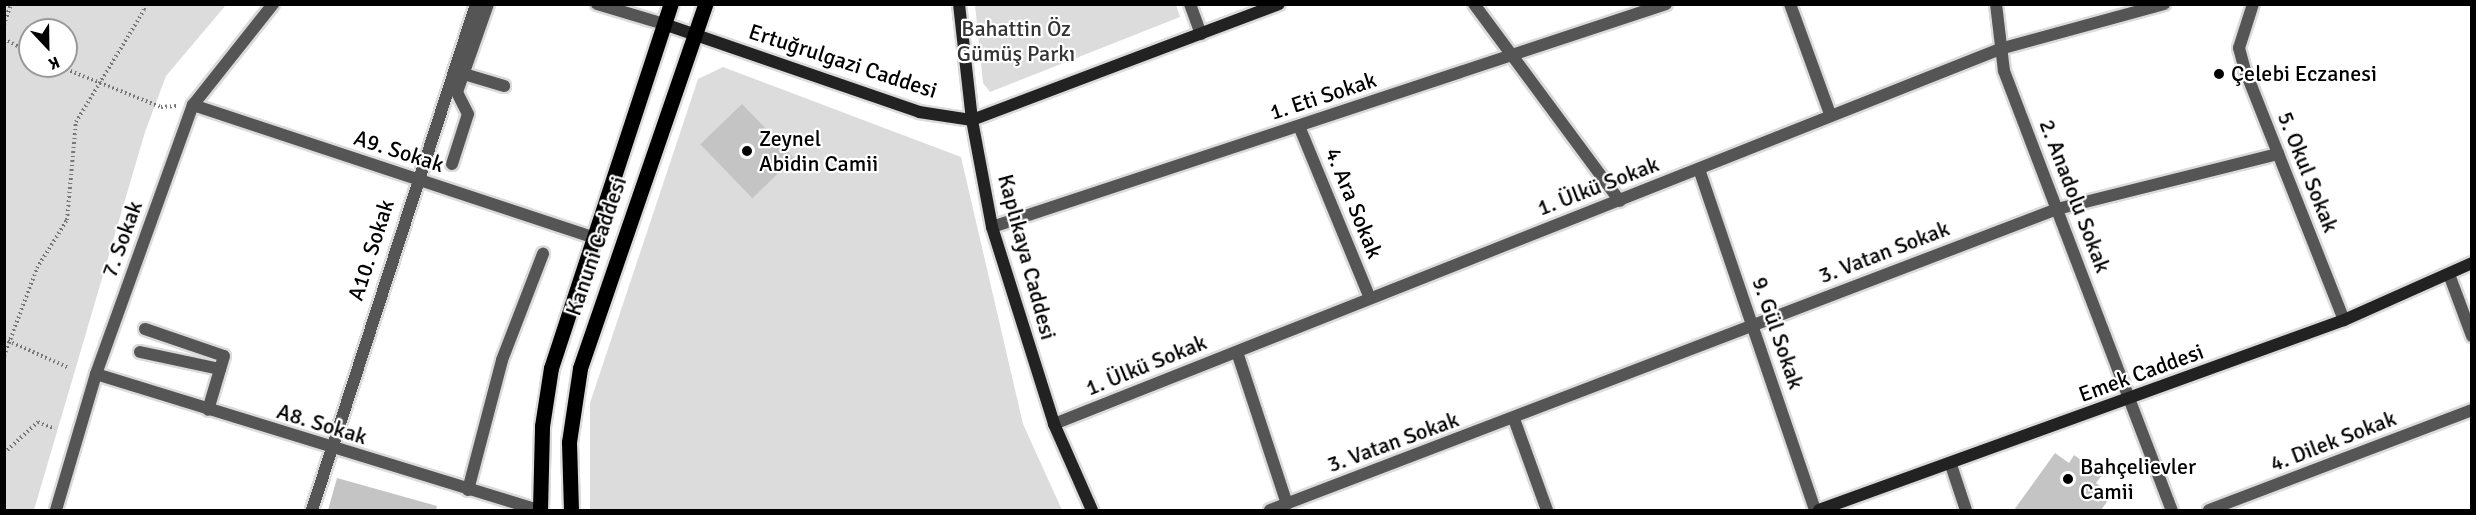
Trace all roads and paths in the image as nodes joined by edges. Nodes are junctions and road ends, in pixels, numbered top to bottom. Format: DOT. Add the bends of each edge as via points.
graph roads {
  1 [pos="11,4"];
  2 [pos="143,4"];
  3 [pos="273,4"];
  4 [pos="476,4"];
  5 [pos="488,4"];
  6 [pos="597,4"];
  7 [pos="670,4"];
  8 [pos="705,4"];
  9 [pos="958,4"];
  10 [pos="1190,4"];
  11 [pos="1280,4"];
  12 [pos="1474,4"];
  13 [pos="1666,4"];
  14 [pos="1790,4"];
  15 [pos="1996,4"];
  16 [pos="2164,4"];
  17 [pos="2253,4"];
  18 [pos="664,24"];
  19 [pos="4,25"];
  20 [pos="1201,34"];
  21 [pos="696,35"];
  22 [pos="4,39"];
  23 [pos="18,46"];
  24 [pos="2000,49"];
  25 [pos="1514,56"];
  26 [pos="464,74"];
  27 [pos="78,76"];
  28 [pos="96,85"];
  29 [pos="504,86"];
  30 [pos="193,105"];
  31 [pos="1830,114"];
  32 [pos="972,120"];
  33 [pos="1299,126"];
  34 [pos="2278,154"];
  35 [pos="452,164"];
  36 [pos="1698,169"];
  37 [pos="415,179"];
  38 [pos="1620,201"];
  39 [pos="2057,209"];
  40 [pos="992,227"];
  41 [pos="592,237"];
  42 [pos="543,254"];
  43 [pos="2472,263"];
  44 [pos="2450,276"];
  45 [pos="1369,296"];
  46 [pos="2344,320"];
  47 [pos="1753,323"];
  48 [pos="145,329"];
  49 [pos="2472,336"];
  50 [pos="4,339"];
  51 [pos="9,342"];
  52 [pos="140,352"];
  53 [pos="1237,352"];
  54 [pos="4,356"];
  55 [pos="67,367"];
  56 [pos="220,369"];
  57 [pos="96,374"];
  58 [pos="2131,399"];
  59 [pos="208,410"];
  60 [pos="2472,410"];
  61 [pos="1514,419"];
  62 [pos="1054,424"];
  63 [pos="55,429"];
  64 [pos="330,448"];
  65 [pos="4,453"];
  66 [pos="1951,465"];
  67 [pos="468,490"];
  68 [pos="1287,504"];
  69 [pos="56,510"];
  70 [pos="312,510"];
  71 [pos="539,510"];
  72 [pos="571,510"];
  73 [pos="1092,510"];
  74 [pos="1270,510"];
  75 [pos="1547,510"];
  76 [pos="1815,510"];
  77 [pos="1820,510"];
  78 [pos="1966,510"];
  79 [pos="2172,510"];
  80 [pos="2209,510"];
  1 -- 19 [label="path"];
  2 -- 28 [label="path"];
  3 -- 30 [label="street, 7. Sokak"];
  4 -- 37 [label="street, A10. Sokak"];
  5 -- 26 [label="street"];
  6 -- 18 [label="street"];
  7 -- 18 [label="main road, Kanuni Caddesi"];
  8 -- 21 [label="main road, Kanuni Caddesi"];
  9 -- 32 [label="main road, Kaplıkaya Caddesi"];
  10 -- 20 [label="street"];
  11 -- 20 [label="main road, Ertuğrulgazi Caddesi"];
  12 -- 25 [label="street"];
  13 -- 25 [label="street, 1. Eti Sokak"];
  14 -- 31 [label="street"];
  15 -- 24 [label="street, 2. Anadolu Sokak"];
  16 -- 24 [label="street, 1. Ülkü Sokak"];
  17 -- 34 [label="street, 5. Okul Sokak" via="2239,48"];
  18 -- 21 [label="main road, Ertuğrulgazi Caddesi"];
  18 -- 41 [label="main road, Kanuni Caddesi"];
  20 -- 32 [label="main road, Ertuğrulgazi Caddesi"];
  21 -- 32 [label="main road, Ertuğrulgazi Caddesi" via="919,112"];
  21 -- 72 [label="main road, Kanuni Caddesi" via="580,369 569,442"];
  22 -- 23 [label="path"];
  24 -- 31 [label="street, 1. Ülkü Sokak"];
  24 -- 39 [label="street, 2. Anadolu Sokak"];
  25 -- 33 [label="street, 1. Eti Sokak"];
  25 -- 38 [label="street"];
  26 -- 29 [label="street"];
  26 -- 35 [label="street" via="457,92 468,114"];
  27 -- 28 [label="path"];
  28 -- 30 [label="path" via="161,107"];
  28 -- 51 [label="path" via="76,122 67,220 37,268"];
  30 -- 37 [label="street, A9. Sokak"];
  30 -- 57 [label="street, 7. Sokak"];
  31 -- 36 [label="street, 1. Ülkü Sokak"];
  32 -- 40 [label="main road, Kaplıkaya Caddesi"];
  33 -- 40 [label="street, 1. Eti Sokak"];
  33 -- 45 [label="street, 4. Ara Sokak"];
  34 -- 39 [label="street, 3. Vatan Sokak"];
  34 -- 46 [label="street, 5. Okul Sokak"];
  36 -- 38 [label="street, 1. Ülkü Sokak"];
  36 -- 47 [label="street, 9. Gül Sokak"];
  37 -- 41 [label="street, A9. Sokak"];
  37 -- 64 [label="street, A10. Sokak"];
  38 -- 45 [label="street, 1. Ülkü Sokak"];
  39 -- 47 [label="street, 3. Vatan Sokak"];
  39 -- 58 [label="street, 2. Anadolu Sokak"];
  40 -- 62 [label="main road, Kaplıkaya Caddesi"];
  41 -- 71 [label="main road, Kanuni Caddesi" via="551,368 542,426"];
  42 -- 67 [label="street" via="502,360"];
  43 -- 44 [label="main road, Emek Caddesi"];
  44 -- 46 [label="main road, Emek Caddesi"];
  44 -- 49 [label="street"];
  45 -- 53 [label="street, 1. Ülkü Sokak"];
  46 -- 58 [label="main road, Emek Caddesi"];
  47 -- 61 [label="street, 3. Vatan Sokak"];
  47 -- 76 [label="street, 9. Gül Sokak"];
  48 -- 56 [label="street" via="224,356"];
  50 -- 51 [label="path"];
  51 -- 54 [label="path"];
  51 -- 55 [label="path"];
  52 -- 56 [label="street"];
  53 -- 62 [label="street, 1. Ülkü Sokak"];
  53 -- 68 [label="street"];
  56 -- 59 [label="street"];
  57 -- 59 [label="street, A8. Sokak"];
  57 -- 69 [label="street, 7. Sokak"];
  58 -- 66 [label="main road, Emek Caddesi"];
  58 -- 79 [label="street, 2. Anadolu Sokak"];
  59 -- 64 [label="street, A8. Sokak"];
  60 -- 80 [label="street, 4. Dilek Sokak"];
  61 -- 68 [label="street, 3. Vatan Sokak"];
  61 -- 75 [label="street"];
  62 -- 73 [label="main road, Kaplıkaya Caddesi"];
  63 -- 65 [label="path" via="38,422"];
  64 -- 67 [label="street, A8. Sokak"];
  64 -- 70 [label="street, A10. Sokak"];
  66 -- 77 [label="main road, Emek Caddesi"];
  66 -- 78 [label="street"];
  67 -- 71 [label="street, A8. Sokak"];
  68 -- 74 [label="street, 3. Vatan Sokak"];
}
